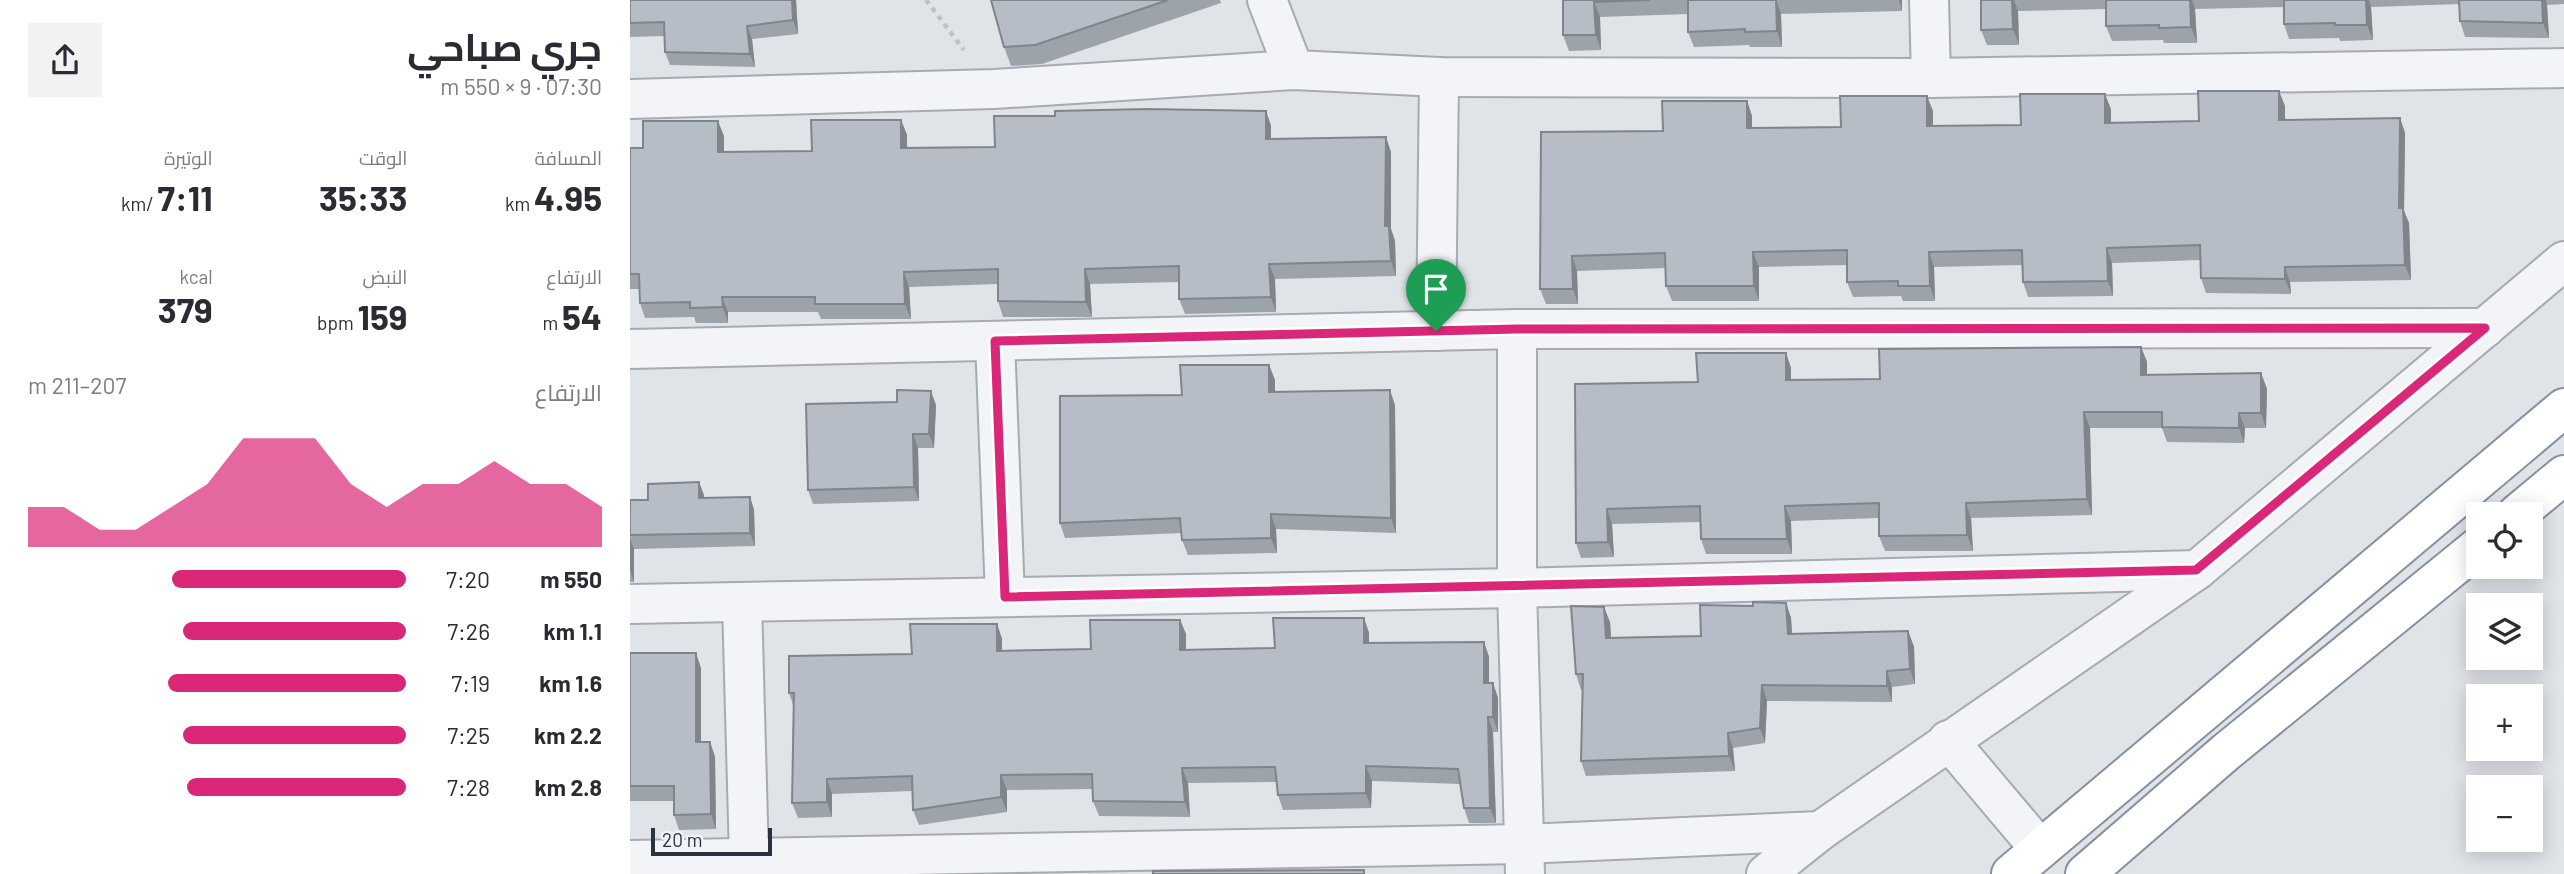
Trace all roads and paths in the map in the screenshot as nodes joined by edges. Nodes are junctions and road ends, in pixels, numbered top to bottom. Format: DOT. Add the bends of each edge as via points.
graph roads {
  1 [pos="926,0"];
  2 [pos="1267,0"];
  3 [pos="1929,0"];
  4 [pos="2564,68"];
  5 [pos="1294,70"];
  6 [pos="1439,77"];
  7 [pos="1931,78"];
  8 [pos="994,89"];
  9 [pos="630,99"];
  10 [pos="2564,261"];
  11 [pos="2485,328"];
  12 [pos="1517,329"];
  13 [pos="1436,331"];
  14 [pos="995,341"];
  15 [pos="630,349"];
  16 [pos="2564,408"];
  17 [pos="2564,475"];
  18 [pos="2531,502"];
  19 [pos="2466,557"];
  20 [pos="2196,570"];
  21 [pos="1517,588"];
  22 [pos="1005,597"];
  23 [pos="742,602"];
  24 [pos="630,604"];
  25 [pos="1948,740"];
  26 [pos="1820,831"];
  27 [pos="2040,849"];
  28 [pos="749,858"];
  29 [pos="1524,859"];
  30 [pos="630,860"];
  31 [pos="1766,874"];
  32 [pos="2011,874"];
  33 [pos="2085,874"];
  1 -- 8 [label="path"];
  2 -- 5 [label="street"];
  3 -- 7 [label="street"];
  4 -- 7 [label="street"];
  5 -- 6 [label="street"];
  5 -- 8 [label="street"];
  6 -- 7 [label="street"];
  6 -- 13 [label="street"];
  8 -- 9 [label="street"];
  10 -- 11 [label="street"];
  11 -- 12 [label="street"];
  11 -- 20 [label="street"];
  12 -- 13 [label="street"];
  12 -- 21 [label="street"];
  13 -- 14 [label="street"];
  14 -- 15 [label="street"];
  14 -- 22 [label="street"];
  16 -- 27 [label="highway"];
  17 -- 18 [label="highway"];
  19 -- 33 [label="highway" via="2225,752"];
  20 -- 21 [label="street"];
  20 -- 25 [label="street"];
  21 -- 22 [label="street"];
  21 -- 29 [label="street"];
  22 -- 23 [label="street"];
  23 -- 24 [label="street"];
  23 -- 28 [label="street"];
  25 -- 26 [label="street"];
  25 -- 27 [label="street"];
  26 -- 29 [label="street"];
  26 -- 31 [label="street"];
  27 -- 32 [label="highway"];
  28 -- 29 [label="street"];
  28 -- 30 [label="street"];
}
